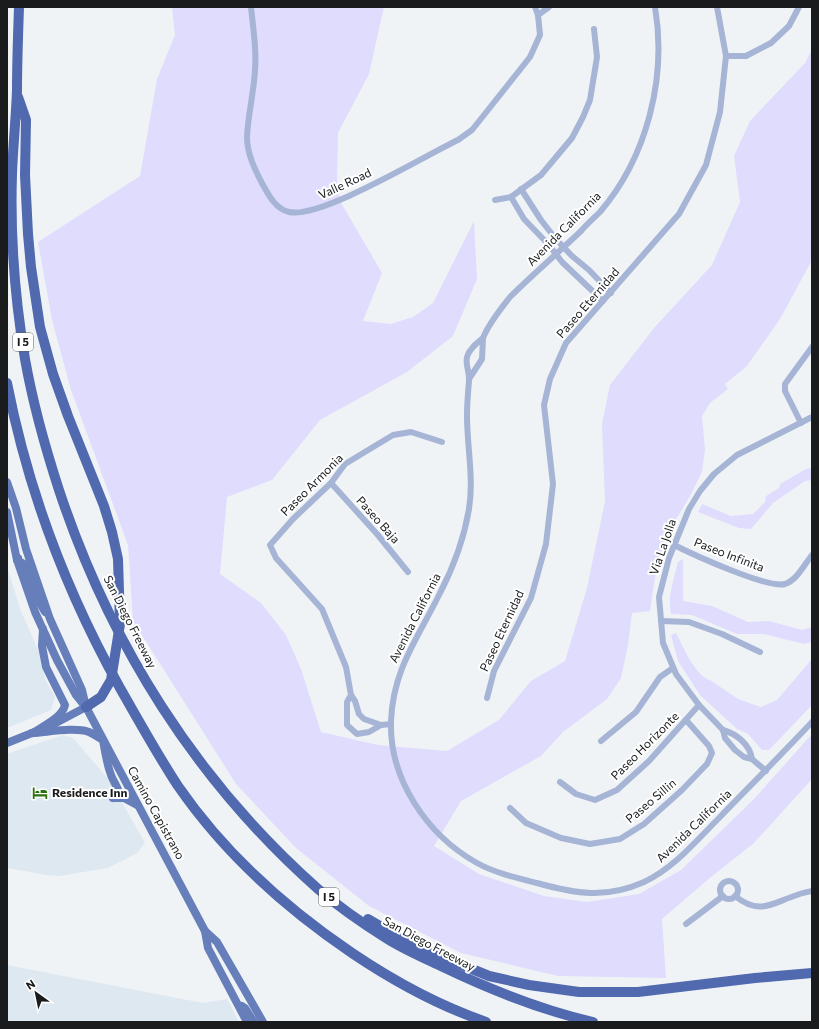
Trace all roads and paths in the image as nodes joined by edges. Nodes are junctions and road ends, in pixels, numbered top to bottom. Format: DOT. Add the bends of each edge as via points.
graph roads {
  1 [pos="19,7"];
  2 [pos="250,7"];
  3 [pos="535,7"];
  4 [pos="549,7"];
  5 [pos="655,7"];
  6 [pos="717,7"];
  7 [pos="799,7"];
  8 [pos="538,15"];
  9 [pos="594,28"];
  10 [pos="726,56"];
  11 [pos="17,92"];
  12 [pos="521,189"];
  13 [pos="511,197"];
  14 [pos="495,200"];
  15 [pos="536,211"];
  16 [pos="524,219"];
  17 [pos="564,247"];
  18 [pos="556,254"];
  19 [pos="595,277"];
  20 [pos="586,285"];
  21 [pos="611,293"];
  22 [pos="603,301"];
  23 [pos="483,338"];
  24 [pos="812,347"];
  25 [pos="470,379"];
  26 [pos="7,383"];
  27 [pos="812,417"];
  28 [pos="801,423"];
  29 [pos="442,442"];
  30 [pos="7,482"];
  31 [pos="331,483"];
  32 [pos="7,512"];
  33 [pos="674,545"];
  34 [pos="812,555"];
  35 [pos="17,560"];
  36 [pos="408,572"];
  37 [pos="50,619"];
  38 [pos="661,621"];
  39 [pos="43,628"];
  40 [pos="760,652"];
  41 [pos="673,668"];
  42 [pos="351,695"];
  43 [pos="487,698"];
  44 [pos="699,705"];
  45 [pos="86,707"];
  46 [pos="686,720"];
  47 [pos="812,722"];
  48 [pos="391,724"];
  49 [pos="381,725"];
  50 [pos="723,730"];
  51 [pos="32,733"];
  52 [pos="103,740"];
  53 [pos="601,741"];
  54 [pos="7,743"];
  55 [pos="752,759"];
  56 [pos="766,771"];
  57 [pos="560,782"];
  58 [pos="138,805"];
  59 [pos="510,808"];
  60 [pos="320,891"];
  61 [pos="812,891"];
  62 [pos="723,896"];
  63 [pos="735,896"];
  64 [pos="686,924"];
  65 [pos="205,931"];
  66 [pos="812,973"];
  67 [pos="238,1004"];
  68 [pos="471,1019"];
  69 [pos="247,1022"];
  70 [pos="254,1022"];
  71 [pos="263,1022"];
  72 [pos="486,1022"];
  73 [pos="593,1022"];
  1 -- 11 [label="highway, San Diego Freeway / I 5"];
  2 -- 8 [label="street, Valle Road" via="255,69 247,137 249,155 271,199 279,208 290,212 319,209 339,200 458,140 472,130 530,57 540,34"];
  3 -- 8 [label="street, Valle Road"];
  4 -- 8 [label="street"];
  5 -- 17 [label="street, Avenida California" via="658,38 656,86 643,138 630,168 614,194 600,212"];
  6 -- 10 [label="street, Paseo Eternidad"];
  7 -- 10 [label="street" via="789,26 771,43 746,56"];
  9 -- 12 [label="street" via="597,57 590,100 583,117 572,138 553,162 541,175"];
  10 -- 21 [label="street, Paseo Eternidad" via="720,112 706,165 679,214"];
  11 -- 45 [label="highway" via="26,120 25,175 29,240 40,327 53,374 104,506 118,559 120,624 111,680 101,697"];
  11 -- 60 [label="highway, San Diego Freeway / I 5" via="12,174 16,286 25,358 34,402 47,453 67,513 94,582 117,630 140,673 166,712 212,777 262,835"];
  12 -- 13 [label="street"];
  12 -- 15 [label="street"];
  13 -- 14 [label="street"];
  13 -- 16 [label="street"];
  15 -- 16 [label="street"];
  15 -- 17 [label="street"];
  16 -- 18 [label="street"];
  17 -- 18 [label="street, Avenida California"];
  17 -- 19 [label="street"];
  18 -- 20 [label="street"];
  18 -- 23 [label="street, Avenida California" via="510,297"];
  19 -- 20 [label="street"];
  19 -- 21 [label="street"];
  20 -- 22 [label="street"];
  21 -- 22 [label="street, Paseo Eternidad"];
  22 -- 43 [label="street, Paseo Eternidad" via="566,343 550,379 544,405 553,484 546,544 531,598 494,671"];
  23 -- 25 [label="street, Avenida California" via="482,359"];
  23 -- 25 [label="street, Avenida California" via="467,355"];
  24 -- 28 [label="street" via="785,384 785,391"];
  25 -- 48 [label="street, Avenida California" via="467,415 471,498 466,530 454,565 402,666 393,698"];
  26 -- 68 [label="highway" via="22,453 56,553 99,649 153,747 179,787 236,858 288,906 386,976"];
  27 -- 28 [label="street, Via La Jolla"];
  28 -- 33 [label="street, Via La Jolla" via="737,455 714,474 689,509"];
  29 -- 31 [label="street, Paseo Armonia" via="411,432 393,435 345,464"];
  30 -- 35 [label="main road" via="21,549"];
  30 -- 37 [label="main road, Camino Capistrano"];
  31 -- 36 [label="street, Paseo Baja" via="378,534"];
  31 -- 42 [label="street, Paseo Armonia" via="270,545 276,558 322,609 346,667"];
  32 -- 35 [label="main road, Camino Capistrano"];
  33 -- 34 [label="street, Paseo Infinita" via="736,572 777,584 794,579"];
  33 -- 38 [label="street, Via La Jolla" via="659,597"];
  35 -- 37 [label="main road" via="24,564 40,605"];
  35 -- 39 [label="main road, Camino Capistrano"];
  37 -- 45 [label="main road, Camino Capistrano" via="82,690"];
  38 -- 40 [label="street" via="689,622"];
  38 -- 41 [label="street, Via La Jolla" via="663,642"];
  39 -- 45 [label="main road, Camino Capistrano" via="76,695"];
  39 -- 51 [label="main road" via="42,646 46,667 65,705 59,716"];
  41 -- 44 [label="street, Via La Jolla"];
  41 -- 53 [label="street" via="660,677 636,712"];
  42 -- 49 [label="street" via="359,714 364,719"];
  42 -- 49 [label="street" via="347,702 347,725 357,734 369,732"];
  44 -- 46 [label="street, Paseo Horizonte"];
  44 -- 50 [label="street, Via La Jolla"];
  45 -- 51 [label="main road" via="60,722"];
  45 -- 52 [label="main road, Camino Capistrano"];
  46 -- 57 [label="street, Paseo Horizonte" via="649,761 617,790 595,800 576,794"];
  46 -- 59 [label="street, Paseo Sillin" via="709,746 712,753 707,764 644,824 620,839 590,844 561,838 526,823"];
  47 -- 56 [label="street, Avenida California"];
  48 -- 49 [label="street"];
  48 -- 56 [label="street, Avenida California" via="400,774 411,798 439,835 478,864 503,874 566,891 613,891 633,886 655,876 675,862"];
  50 -- 55 [label="street, Via La Jolla" via="725,738 735,750"];
  50 -- 55 [label="street, Via La Jolla" via="731,732 751,750"];
  51 -- 52 [label="main road" via="71,729 90,733"];
  51 -- 54 [label="main road"];
  52 -- 58 [label="main road, Camino Capistrano"];
  52 -- 58 [label="main road" via="105,756 119,793 114,798 124,798"];
  55 -- 56 [label="street, Via La Jolla"];
  58 -- 65 [label="main road, Camino Capistrano"];
  60 -- 66 [label="highway" via="411,944 490,976 530,985 579,992 638,992"];
  60 -- 73 [label="highway, San Diego Freeway / I 5" via="390,941 433,963 481,986"];
  61 -- 63 [label="street" via="765,907 751,906"];
  62 -- 63 [label="street" via="729,899"];
  62 -- 63 [label="street" via="721,886 728,881 738,886"];
  62 -- 64 [label="street"];
  65 -- 67 [label="main road, Camino Capistrano" via="208,948"];
  65 -- 71 [label="main road, Camino Capistrano" via="217,942"];
  67 -- 69 [label="main road, Camino Capistrano"];
  67 -- 70 [label="main road" via="245,1008"];
  68 -- 72 [label="highway"];
}
